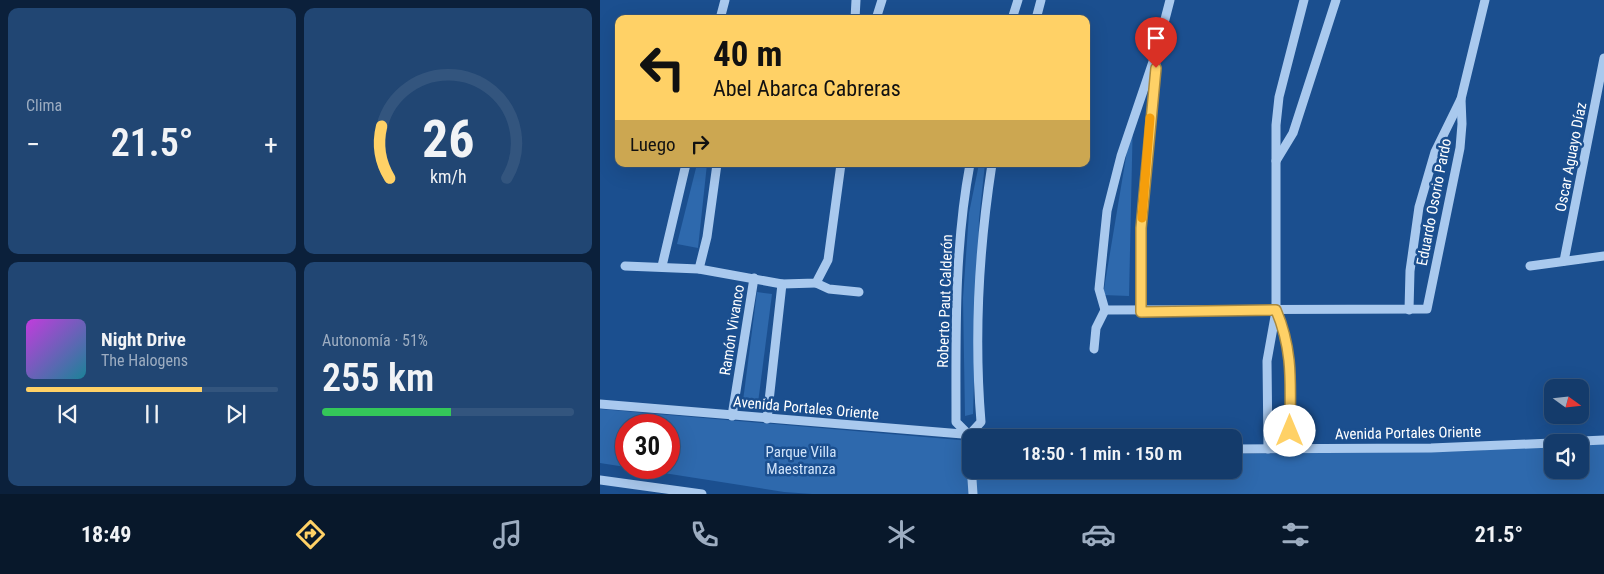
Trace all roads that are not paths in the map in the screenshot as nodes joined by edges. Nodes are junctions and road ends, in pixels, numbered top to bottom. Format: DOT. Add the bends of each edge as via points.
graph roads {
  1 [pos="725,0"];
  2 [pos="856,0"];
  3 [pos="882,0"];
  4 [pos="1018,0"];
  5 [pos="1041,0"];
  6 [pos="1170,0"];
  7 [pos="1304,0"];
  8 [pos="1336,0"];
  9 [pos="1485,0"];
  10 [pos="721,15"];
  11 [pos="725,15"];
  12 [pos="854,15"];
  13 [pos="877,15"];
  14 [pos="1013,15"];
  15 [pos="1037,15"];
  16 [pos="1158,50"];
  17 [pos="1604,58"];
  18 [pos="1461,99"];
  19 [pos="1276,161"];
  20 [pos="685,167"];
  21 [pos="717,167"];
  22 [pos="840,167"];
  23 [pos="969,167"];
  24 [pos="992,167"];
  25 [pos="1604,256"];
  26 [pos="1564,262"];
  27 [pos="625,266"];
  28 [pos="662,266"];
  29 [pos="1530,266"];
  30 [pos="699,269"];
  31 [pos="754,278"];
  32 [pos="816,283"];
  33 [pos="782,284"];
  34 [pos="859,292"];
  35 [pos="1105,310"];
  36 [pos="1276,310"];
  37 [pos="1410,310"];
  38 [pos="1141,312"];
  39 [pos="1094,349"];
  40 [pos="600,404"];
  41 [pos="732,416"];
  42 [pos="767,419"];
  43 [pos="963,429"];
  44 [pos="975,429"];
  45 [pos="962,434"];
  46 [pos="1604,440"];
  47 [pos="1589,441"];
  48 [pos="1544,443"];
  49 [pos="1242,449"];
  50 [pos="1268,449"];
  51 [pos="1291,449"];
  52 [pos="972,479"];
  53 [pos="600,480"];
  54 [pos="702,494"];
  55 [pos="973,494"];
  1 -- 10 [label="street"];
  1 -- 11 [label="street"];
  2 -- 12 [label="street"];
  3 -- 13 [label="street"];
  4 -- 14 [label="street"];
  5 -- 15 [label="street"];
  6 -- 16 [label="street"];
  7 -- 19 [label="street" via="1276,116"];
  8 -- 19 [label="street" via="1293,133"];
  9 -- 18 [label="street, Eduardo Osorio Pardo"];
  16 -- 35 [label="street" via="1121,156 1107,211 1099,289"];
  16 -- 38 [label="street" via="1141,228"];
  17 -- 26 [label="street, Oscar Aguayo Díaz"];
  18 -- 37 [label="street, Eduardo Osorio Pardo" via="1435,152 1419,207 1410,271"];
  18 -- 37 [label="street, Eduardo Osorio Pardo" via="1460,148 1427,309"];
  19 -- 36 [label="street"];
  20 -- 28 [label="street"];
  21 -- 30 [label="street"];
  22 -- 32 [label="street" via="828,260"];
  23 -- 43 [label="street, Roberto Paut Calderón" via="956,282 956,422"];
  24 -- 44 [label="street" via="984,215 979,323 981,422"];
  25 -- 26 [label="street"];
  26 -- 29 [label="street"];
  27 -- 28 [label="street, Ramón Vivanco"];
  28 -- 30 [label="street, Ramón Vivanco"];
  30 -- 31 [label="street, Ramón Vivanco"];
  31 -- 33 [label="street, Ramón Vivanco"];
  31 -- 41 [label="street, Ramón Vivanco"];
  32 -- 33 [label="street, Ramón Vivanco"];
  32 -- 34 [label="street, Ramón Vivanco" via="829,289"];
  33 -- 42 [label="street"];
  35 -- 38 [label="street"];
  35 -- 39 [label="street" via="1096,328"];
  36 -- 37 [label="street"];
  36 -- 38 [label="street"];
  36 -- 50 [label="street" via="1267,361"];
  36 -- 51 [label="street" via="1290,359"];
  40 -- 41 [label="street, Avenida Portales Oriente"];
  41 -- 42 [label="street, Avenida Portales Oriente"];
  42 -- 45 [label="street, Avenida Portales Oriente"];
  46 -- 47 [label="street"];
  48 -- 51 [label="street, Avenida Portales Oriente"];
  49 -- 50 [label="street, Avenida Portales Oriente"];
  50 -- 51 [label="street, Avenida Portales Oriente"];
  52 -- 55 [label="street, Roberto Paut Calderón"];
  53 -- 54 [label="street"];
}
